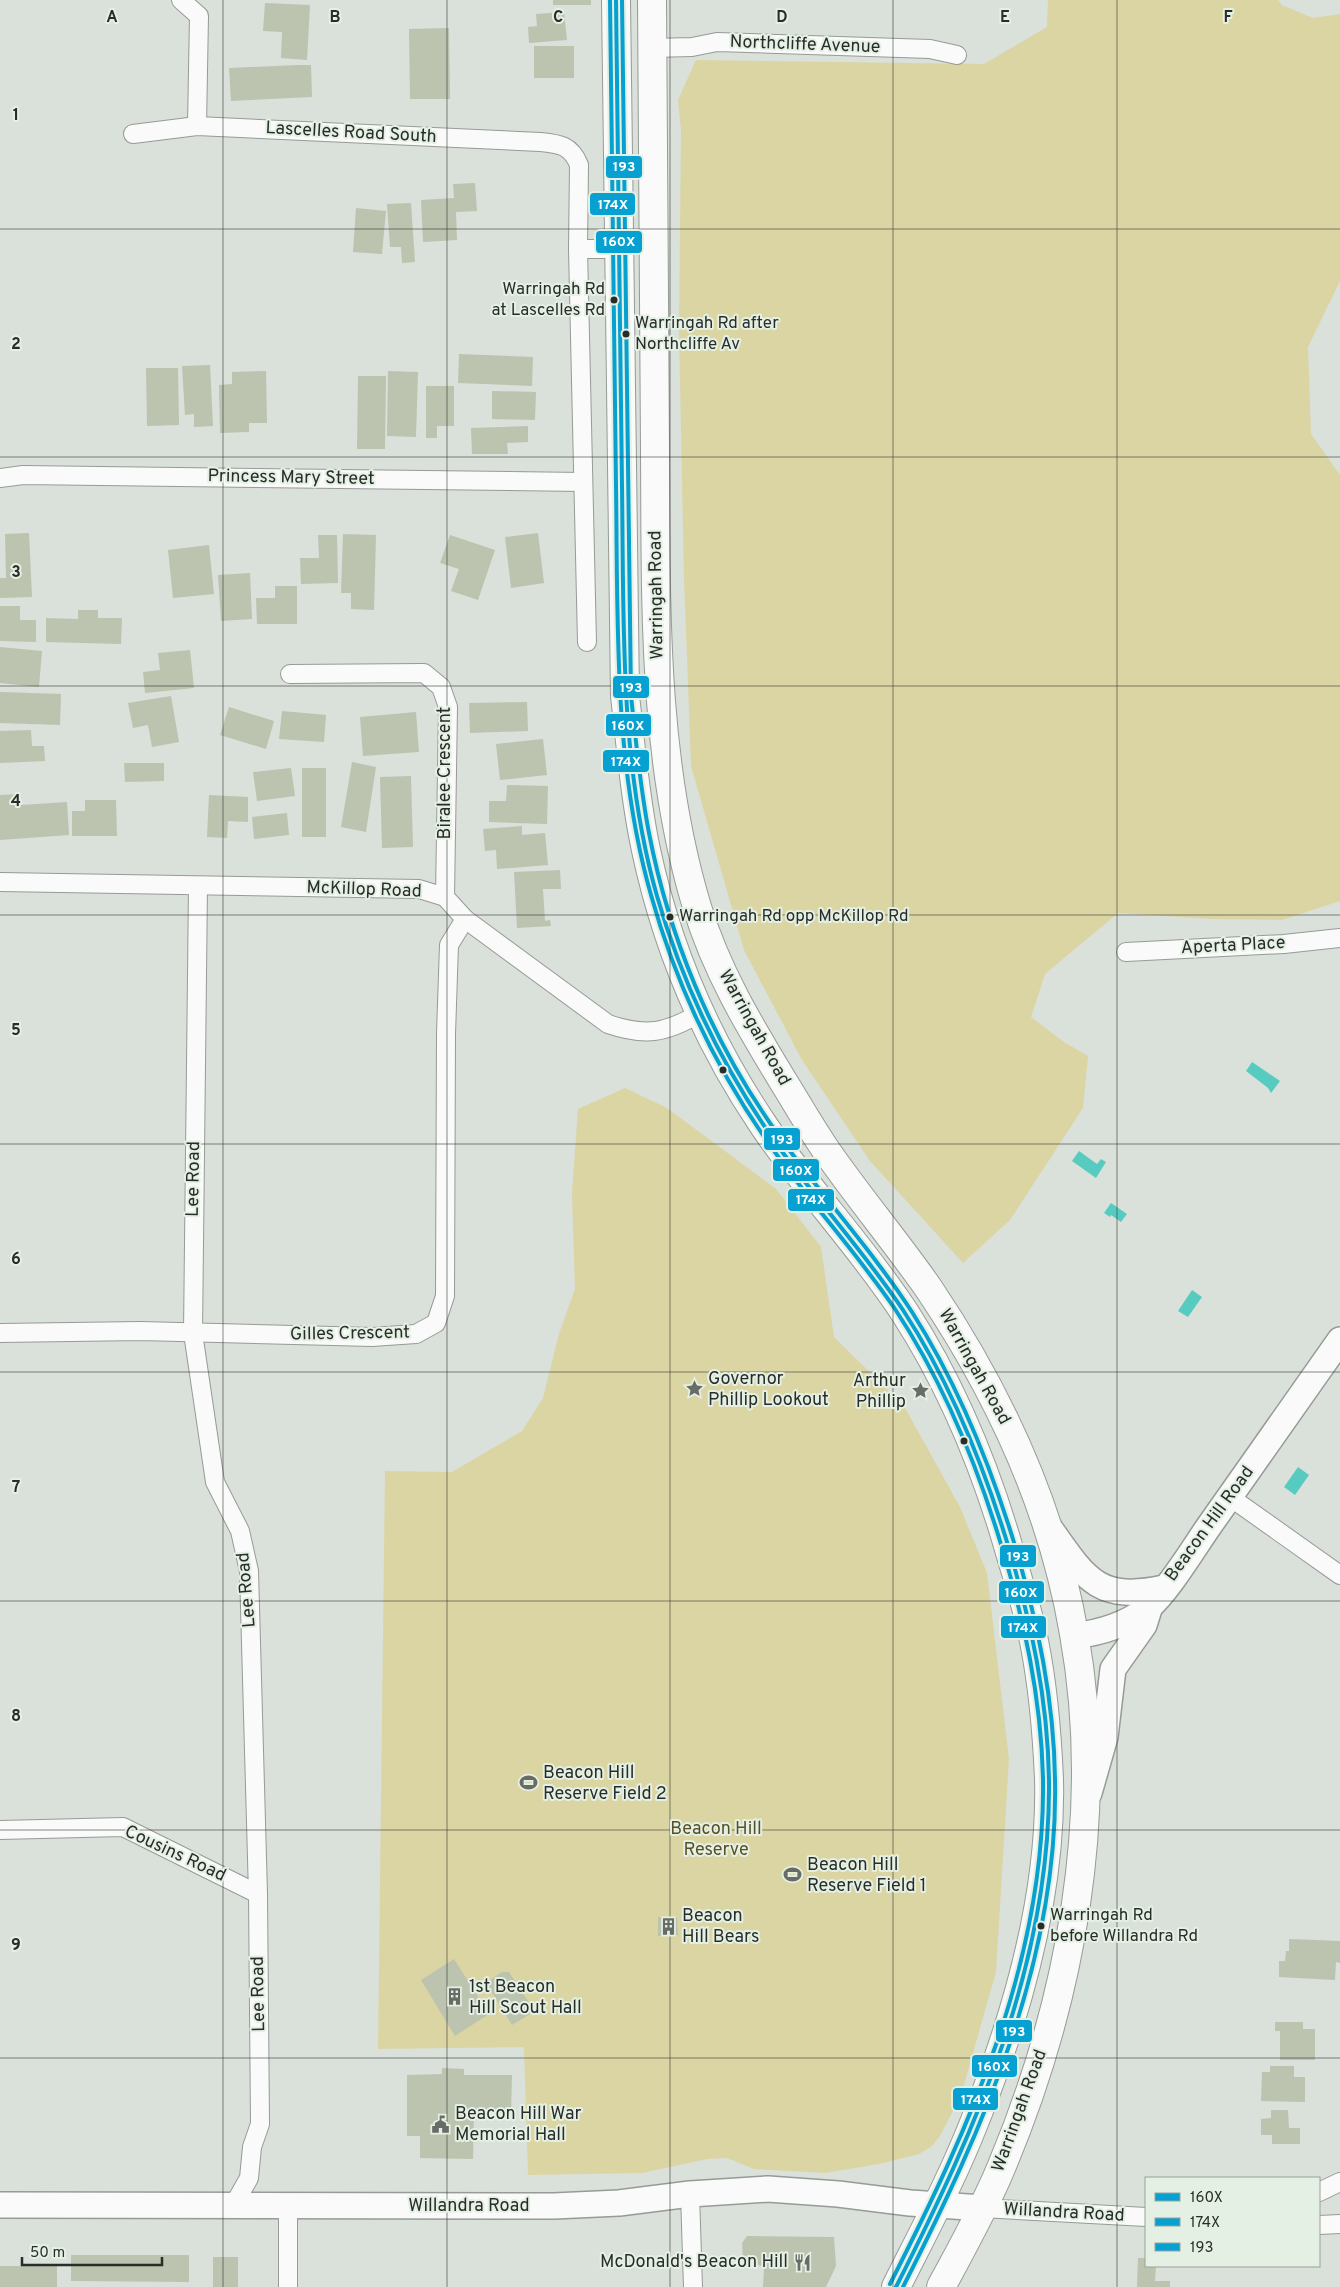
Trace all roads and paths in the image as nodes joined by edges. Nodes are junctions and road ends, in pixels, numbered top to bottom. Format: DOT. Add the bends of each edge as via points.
graph roads {
  1 [pos="181,0"];
  2 [pos="616,0"];
  3 [pos="652,0"];
  4 [pos="652,48"];
  5 [pos="958,56"];
  6 [pos="197,126"];
  7 [pos="133,134"];
  8 [pos="619,249"];
  9 [pos="578,250"];
  10 [pos="0,478"];
  11 [pos="583,482"];
  12 [pos="588,642"];
  13 [pos="290,674"];
  14 [pos="0,882"];
  15 [pos="198,886"];
  16 [pos="445,896"];
  17 [pos="465,919"];
  18 [pos="1340,938"];
  19 [pos="1126,952"];
  20 [pos="733,995"];
  21 [pos="700,1013"];
  22 [pos="0,1333"];
  23 [pos="192,1333"];
  24 [pos="1340,1340"];
  25 [pos="1230,1497"];
  26 [pos="1046,1524"];
  27 [pos="1340,1575"];
  28 [pos="1157,1597"];
  29 [pos="1075,1636"];
  30 [pos="1034,1640"];
  31 [pos="1084,1806"];
  32 [pos="0,1830"];
  33 [pos="258,1894"];
  34 [pos="1340,2182"];
  35 [pos="1320,2192"];
  36 [pos="690,2194"];
  37 [pos="936,2204"];
  38 [pos="0,2205"];
  39 [pos="233,2206"];
  40 [pos="288,2206"];
  41 [pos="982,2208"];
  42 [pos="1145,2217"];
  43 [pos="1320,2224"];
  44 [pos="1340,2224"];
  45 [pos="288,2287"];
  46 [pos="693,2287"];
  47 [pos="896,2287"];
  48 [pos="941,2287"];
  1 -- 6 [label="street" via="199,16"];
  2 -- 8 [label="highway, Warringah Road"];
  3 -- 4 [label="highway, Warringah Road"];
  4 -- 5 [label="street, Northcliffe Avenue" via="692,47 717,42 930,49"];
  4 -- 20 [label="highway, Warringah Road" via="656,642 668,778 686,864 706,932"];
  6 -- 7 [label="street, Lascelles Road South"];
  6 -- 9 [label="street, Lascelles Road South" via="540,142 568,148 575,154 579,165"];
  8 -- 9 [label="street"];
  8 -- 21 [label="highway, Warringah Road" via="625,686 630,743 646,850 661,910"];
  9 -- 11 [label="street"];
  10 -- 11 [label="street, Princess Mary Street" via="23,475"];
  11 -- 12 [label="street"];
  13 -- 16 [label="street, Biralee Crescent" via="424,673 441,687 448,707"];
  14 -- 15 [label="street, McKillop Road"];
  15 -- 16 [label="street, McKillop Road" via="419,888"];
  15 -- 23 [label="street, Lee Road"];
  16 -- 17 [label="street, McKillop Road"];
  17 -- 21 [label="street, McKillop Road" via="608,1024 634,1032 656,1032 680,1025"];
  17 -- 23 [label="street, Gilles Crescent" via="449,945 445,1296 436,1323 416,1334 372,1337"];
  18 -- 19 [label="street, Aperta Place"];
  20 -- 21 [label="highway, McKillop Road"];
  20 -- 26 [label="highway, Warringah Road" via="826,1151 926,1286 966,1348 1015,1442"];
  21 -- 30 [label="highway, Warringah Road" via="731,1074 765,1128 866,1257 906,1314 940,1372 984,1469"];
  22 -- 23 [label="street, Gilles Crescent"];
  23 -- 33 [label="street, Lee Road" via="215,1482 240,1531 249,1571"];
  24 -- 25 [label="main road, Beacon Hill Road"];
  25 -- 27 [label="street"];
  25 -- 28 [label="main road, Beacon Hill Road"];
  26 -- 28 [label="main road" via="1076,1565 1098,1586 1122,1594"];
  26 -- 29 [label="highway, Warringah Road"];
  28 -- 29 [label="main road, Beacon Hill Road" via="1132,1620"];
  28 -- 31 [label="main road, Warringah Road" via="1144,1625 1113,1669 1106,1737"];
  29 -- 30 [label="highway, Beacon Hill Road"];
  29 -- 31 [label="highway, Warringah Road" via="1084,1719"];
  30 -- 37 [label="highway, Warringah Road" via="1049,1780 1044,1868 1031,1942 1001,2048 974,2124"];
  31 -- 41 [label="highway, Warringah Road" via="1078,1892 1040,2063 1004,2161"];
  32 -- 33 [label="street, Cousins Road" via="123,1827"];
  33 -- 39 [label="street, Lee Road" via="260,2124 252,2146 249,2178"];
  34 -- 35 [label="street"];
  36 -- 37 [label="main road, Willandra Road" via="768,2190"];
  36 -- 40 [label="main road, Willandra Road" via="619,2203 554,2206"];
  36 -- 46 [label="street"];
  37 -- 41 [label="main road, Willandra Road"];
  37 -- 47 [label="highway, Warringah Road"];
  38 -- 39 [label="main road, Willandra Road"];
  39 -- 40 [label="main road, Willandra Road"];
  40 -- 45 [label="street"];
  41 -- 42 [label="street, Willandra Road"];
  41 -- 48 [label="highway, Warringah Road"];
  43 -- 44 [label="street"];
}
